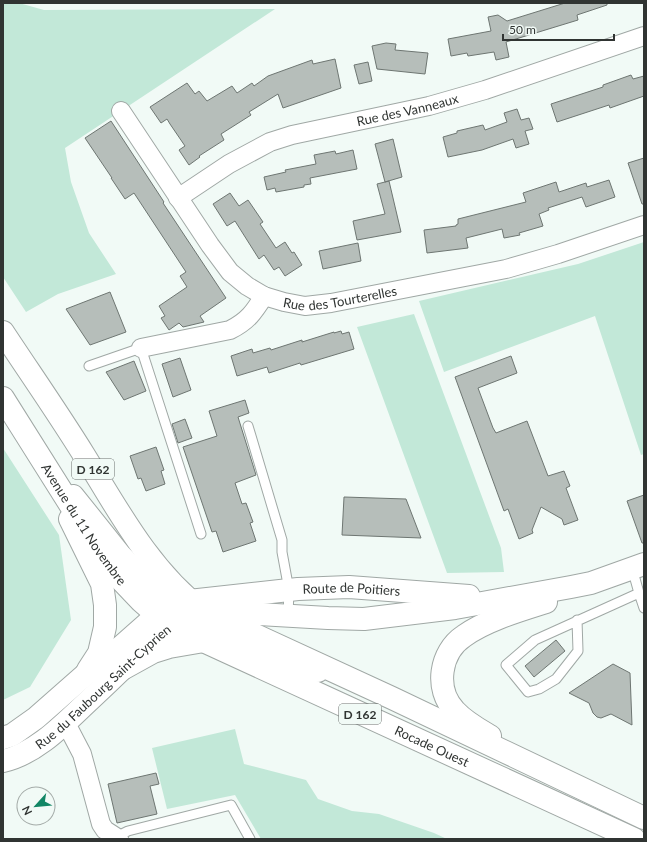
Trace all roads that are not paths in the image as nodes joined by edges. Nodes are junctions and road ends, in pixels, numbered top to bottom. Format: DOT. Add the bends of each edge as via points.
graph roads {
  1 [pos="644,36"];
  2 [pos="121,111"];
  3 [pos="178,198"];
  4 [pos="644,225"];
  5 [pos="264,296"];
  6 [pos="3,332"];
  7 [pos="141,348"];
  8 [pos="89,366"];
  9 [pos="3,398"];
  10 [pos="248,426"];
  11 [pos="38,455"];
  12 [pos="201,534"];
  13 [pos="638,566"];
  14 [pos="591,583"];
  15 [pos="289,590"];
  16 [pos="639,593"];
  17 [pos="514,597"];
  18 [pos="644,608"];
  19 [pos="288,616"];
  20 [pos="184,619"];
  21 [pos="577,620"];
  22 [pos="124,668"];
  23 [pos="86,674"];
  24 [pos="64,723"];
  25 [pos="6,739"];
  26 [pos="3,761"];
  27 [pos="590,794"];
  28 [pos="644,818"];
  29 [pos="117,838"];
  30 [pos="250,839"];
  31 [pos="634,839"];
  1 -- 3 [label="street, Rue des Vanneaux" via="443,102 270,142 229,164"];
  2 -- 3 [label="street, Rue des Tourterelles"];
  3 -- 5 [label="street, Rue des Tourterelles" via="230,272"];
  4 -- 5 [label="street, Rue des Tourterelles" via="506,269 331,303 305,306"];
  5 -- 7 [label="street" via="254,312 242,324 230,330"];
  6 -- 20 [label="street, D 162" via="135,537 165,576"];
  7 -- 8 [label="lane"];
  7 -- 12 [label="lane"];
  9 -- 11 [label="street, Avenue du 11 Novembre / D 162"];
  10 -- 15 [label="lane" via="282,540"];
  11 -- 20 [label="street, Avenue du 11 Novembre / D 162" via="98,549 121,580 141,601"];
  11 -- 23 [label="street" via="102,584 105,627 99,653"];
  13 -- 14 [label="street, Route de Poitiers"];
  13 -- 16 [label="lane"];
  14 -- 17 [label="street, Route de Poitiers"];
  14 -- 27 [label="street" via="568,595 525,609 463,636 452,647 442,671 447,699 465,721 566,772"];
  15 -- 17 [label="street, Route de Poitiers" via="349,588 454,596"];
  15 -- 19 [label="lane"];
  15 -- 20 [label="street, Route de Poitiers"];
  16 -- 18 [label="lane"];
  16 -- 21 [label="lane"];
  17 -- 19 [label="street, Route de Poitiers" via="455,608 364,619"];
  19 -- 20 [label="street, Route de Poitiers"];
  20 -- 22 [label="street, Rue du Faubourg Saint-Cyprien" via="154,640"];
  20 -- 22 [label="street" via="169,647"];
  20 -- 23 [label="street, Rue du Faubourg Saint-Cyprien" via="114,653"];
  20 -- 27 [label="street, Rocade Ouest / D 162" via="392,698"];
  20 -- 31 [label="street, Rocade Ouest / D 162"];
  21 -- 21 [label="lane" via="536,640 506,665 528,692 556,679 578,651"];
  22 -- 24 [label="street, Rue du Faubourg Saint-Cyprien"];
  23 -- 25 [label="street, Rue du Faubourg Saint-Cyprien" via="36,718"];
  24 -- 26 [label="street, Rue du Faubourg Saint-Cyprien" via="40,743 20,755"];
  24 -- 29 [label="street" via="82,754 99,819 105,830"];
  27 -- 28 [label="street, Rocade Ouest / D 162"];
  29 -- 30 [label="lane" via="128,831 231,805"];
}
